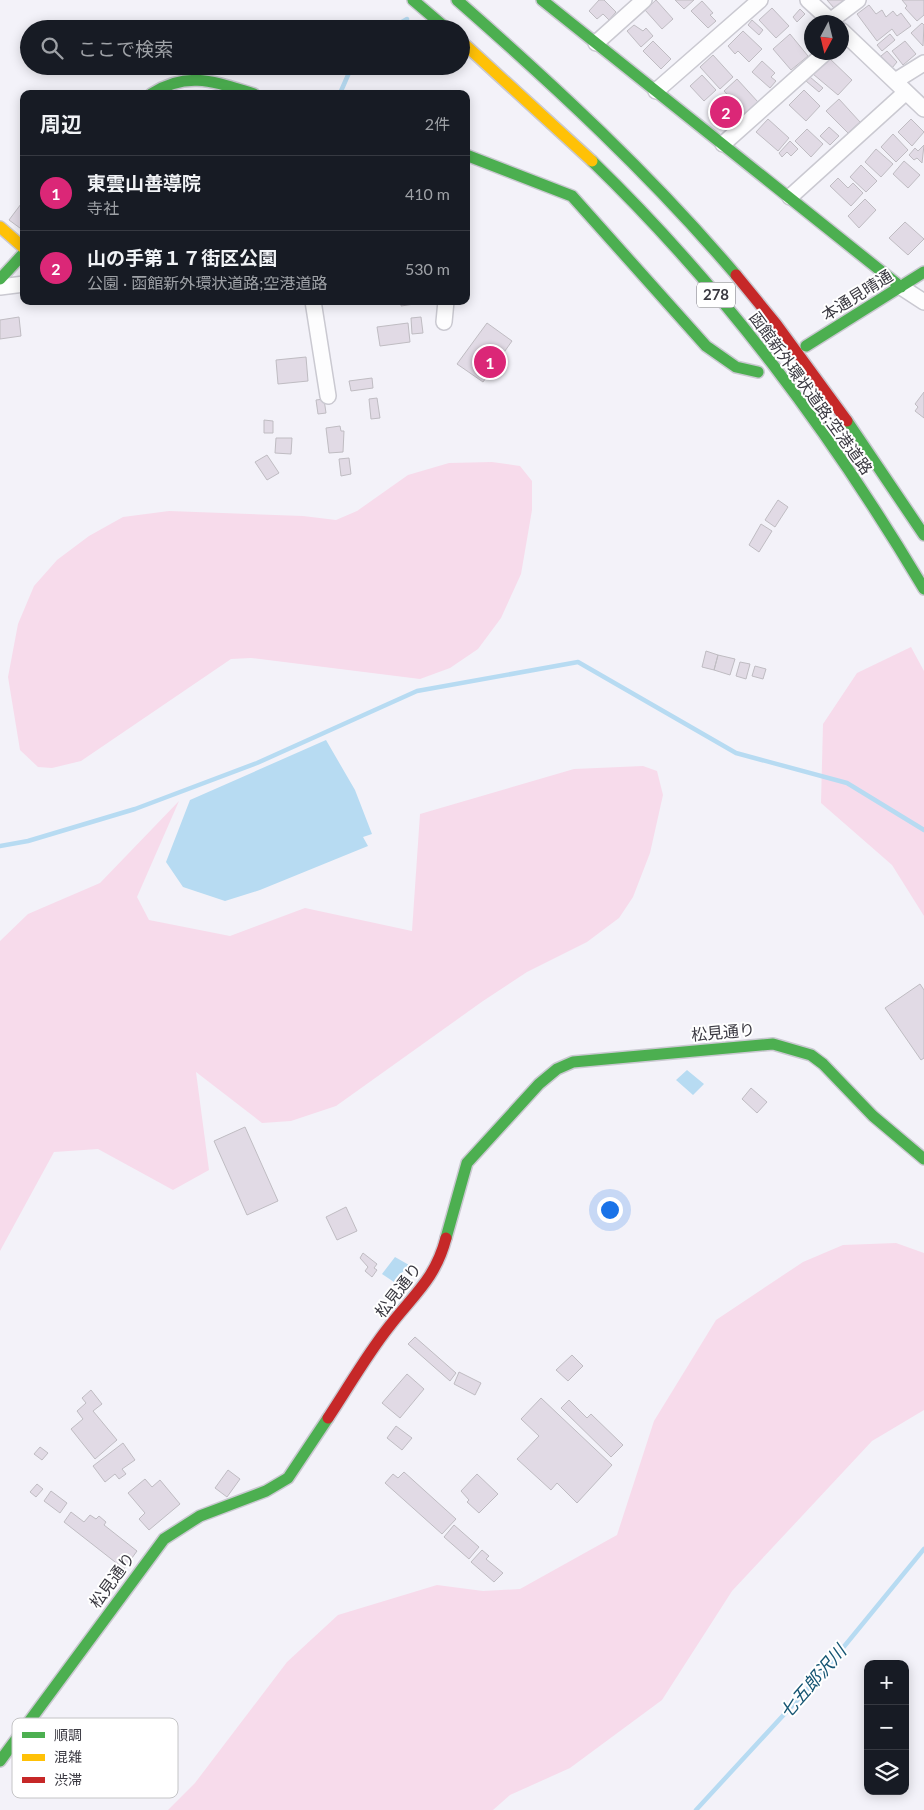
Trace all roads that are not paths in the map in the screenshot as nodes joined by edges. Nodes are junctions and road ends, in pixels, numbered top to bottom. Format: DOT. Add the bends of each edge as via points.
graph roads {
  1 [pos="413,0"];
  2 [pos="457,0"];
  3 [pos="542,0"];
  4 [pos="644,0"];
  5 [pos="760,0"];
  6 [pos="808,0"];
  7 [pos="858,0"];
  8 [pos="824,15"];
  9 [pos="840,15"];
  10 [pos="436,20"];
  11 [pos="849,40"];
  12 [pos="596,43"];
  13 [pos="470,49"];
  14 [pos="817,60"];
  15 [pos="924,63"];
  16 [pos="895,81"];
  17 [pos="157,90"];
  18 [pos="241,90"];
  19 [pos="656,91"];
  20 [pos="906,92"];
  21 [pos="924,109"];
  22 [pos="723,144"];
  23 [pos="470,157"];
  24 [pos="790,197"];
  25 [pos="0,227"];
  26 [pos="20,244"];
  27 [pos="20,257"];
  28 [pos="924,272"];
  29 [pos="0,279"];
  30 [pos="20,284"];
  31 [pos="0,287"];
  32 [pos="901,287"];
  33 [pos="924,302"];
  34 [pos="315,305"];
  35 [pos="446,305"];
  36 [pos="444,322"];
  37 [pos="806,346"];
  38 [pos="758,372"];
  39 [pos="328,396"];
  40 [pos="924,535"];
  41 [pos="924,589"];
  42 [pos="924,1159"];
  43 [pos="32,1718"];
  44 [pos="12,1745"];
  45 [pos="0,1761"];
  1 -- 10 [label="main road"];
  2 -- 40 [label="main road, 函館新外環状道路;空港道路 / 278" via="599,128 677,208 757,300 820,381 873,454"];
  3 -- 12 [label="main road"];
  4 -- 12 [label="street"];
  5 -- 19 [label="street"];
  6 -- 8 [label="street"];
  7 -- 9 [label="street"];
  11 -- 16 [label="street"];
  12 -- 19 [label="main road"];
  13 -- 41 [label="main road, 函館新外環状道路;空港道路 / 278" via="658,226 737,319 800,399 851,472"];
  14 -- 22 [label="street"];
  15 -- 16 [label="street"];
  16 -- 20 [label="street"];
  17 -- 18 [label="main road" via="168,82 188,78 204,79"];
  19 -- 22 [label="main road"];
  20 -- 21 [label="street"];
  20 -- 24 [label="street"];
  22 -- 24 [label="main road"];
  23 -- 38 [label="main road" via="572,196 706,346 730,366 744,372"];
  24 -- 32 [label="main road"];
  25 -- 26 [label="main road"];
  27 -- 29 [label="main road"];
  28 -- 32 [label="main road, 本通見晴通"];
  30 -- 31 [label="street"];
  32 -- 33 [label="street"];
  32 -- 37 [label="main road, 本通見晴通"];
  34 -- 39 [label="street"];
  35 -- 36 [label="street"];
  42 -- 43 [label="main road, 松見通り" via="873,1116 823,1064 793,1048 773,1044 592,1059 557,1069 515,1109 467,1163 441,1258 426,1284 388,1328 288,1478 276,1488 200,1516 164,1539"];
  44 -- 45 [label="main road, 松見通り"];
}
